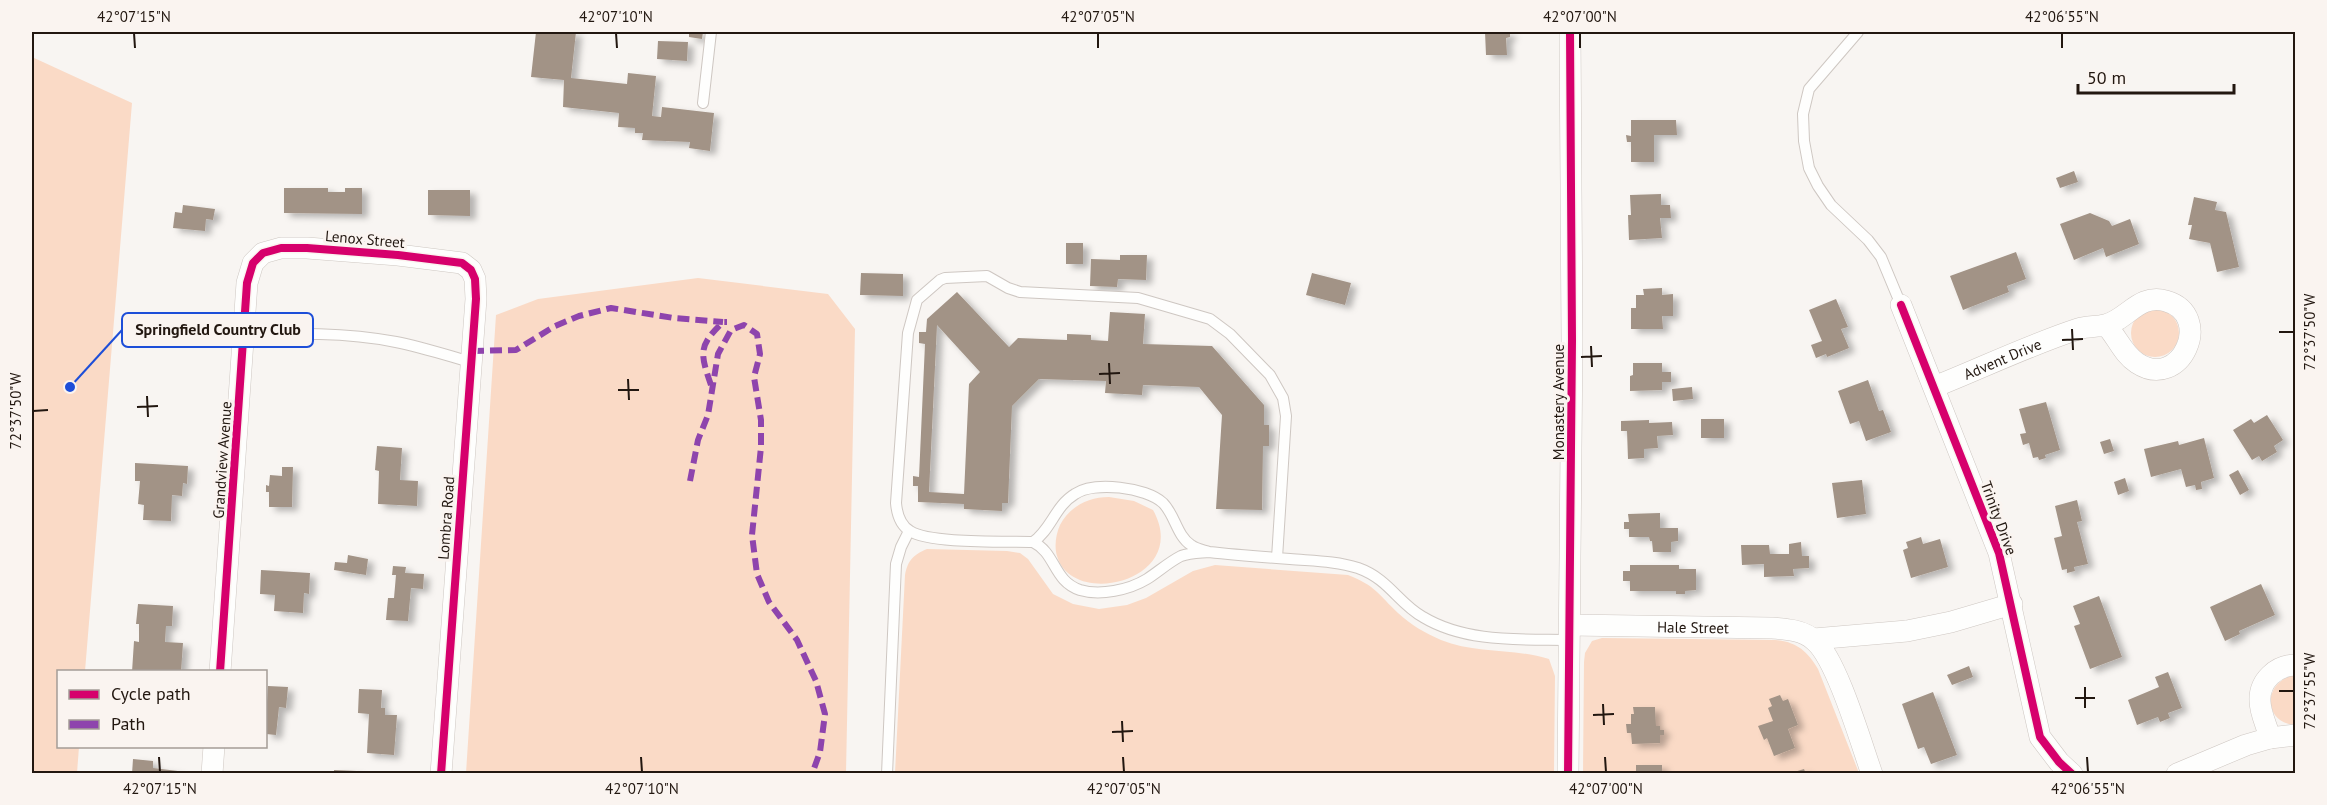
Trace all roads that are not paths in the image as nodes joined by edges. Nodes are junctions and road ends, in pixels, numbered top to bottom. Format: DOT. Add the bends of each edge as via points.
graph roads {
  1 [pos="711,32"];
  2 [pos="1570,32"];
  3 [pos="1858,32"];
  4 [pos="703,103"];
  5 [pos="261,255"];
  6 [pos="467,267"];
  7 [pos="1901,304"];
  8 [pos="2106,325"];
  9 [pos="244,336"];
  10 [pos="471,362"];
  11 [pos="1934,387"];
  12 [pos="909,531"];
  13 [pos="1033,542"];
  14 [pos="1209,552"];
  15 [pos="1278,558"];
  16 [pos="2012,604"];
  17 [pos="1570,632"];
  18 [pos="1814,639"];
  19 [pos="2295,665"];
  20 [pos="220,670"];
  21 [pos="2295,735"];
  22 [pos="2270,738"];
  23 [pos="214,748"];
  24 [pos="212,774"];
  25 [pos="441,774"];
  26 [pos="887,774"];
  27 [pos="1569,774"];
  28 [pos="1872,774"];
  29 [pos="2072,774"];
  30 [pos="2177,774"];
  1 -- 4 [label="lane"];
  2 -- 17 [label="street, Monastery Avenue"];
  3 -- 7 [label="lane" via="1809,89 1803,114 1803,141 1818,186 1881,257"];
  5 -- 6 [label="street, Lenox Street" via="281,248 307,248 398,255 462,263"];
  5 -- 9 [label="street, Grandview Avenue" via="253,263 247,283"];
  6 -- 10 [label="street, Lombra Road" via="476,289"];
  7 -- 11 [label="street, Trinity Drive"];
  8 -- 11 [label="street, Advent Drive" via="2079,328"];
  9 -- 10 [label="lane" via="346,335 395,342"];
  9 -- 20 [label="street, Grandview Avenue"];
  10 -- 25 [label="street, Lombra Road"];
  11 -- 16 [label="street, Trinity Drive" via="1995,542"];
  12 -- 13 [label="lane" via="930,538"];
  12 -- 15 [label="lane" via="897,516 896,503 908,333 915,304 940,280 981,275 1020,292 1146,300 1201,315 1230,334 1270,375 1285,407"];
  12 -- 26 [label="lane" via="896,564"];
  13 -- 14 [label="lane" via="1043,547 1069,585 1099,592 1130,587 1181,556"];
  13 -- 14 [label="lane" via="1072,495 1087,487 1102,486 1154,498 1168,509 1191,546"];
  14 -- 15 [label="lane"];
  15 -- 17 [label="lane" via="1335,562 1360,569 1389,586 1423,618 1461,633 1486,637"];
  16 -- 18 [label="street, Hale Street" via="1907,631"];
  16 -- 29 [label="street, Trinity Drive" via="2040,737"];
  17 -- 18 [label="street, Hale Street" via="1771,628 1801,632"];
  17 -- 27 [label="street, Monastery Avenue"];
  18 -- 28 [label="street" via="1834,670"];
  19 -- 22 [label="street" via="2272,673 2261,691 2260,702"];
  21 -- 22 [label="street"];
  22 -- 30 [label="street"];
  23 -- 24 [label="street"];
}
